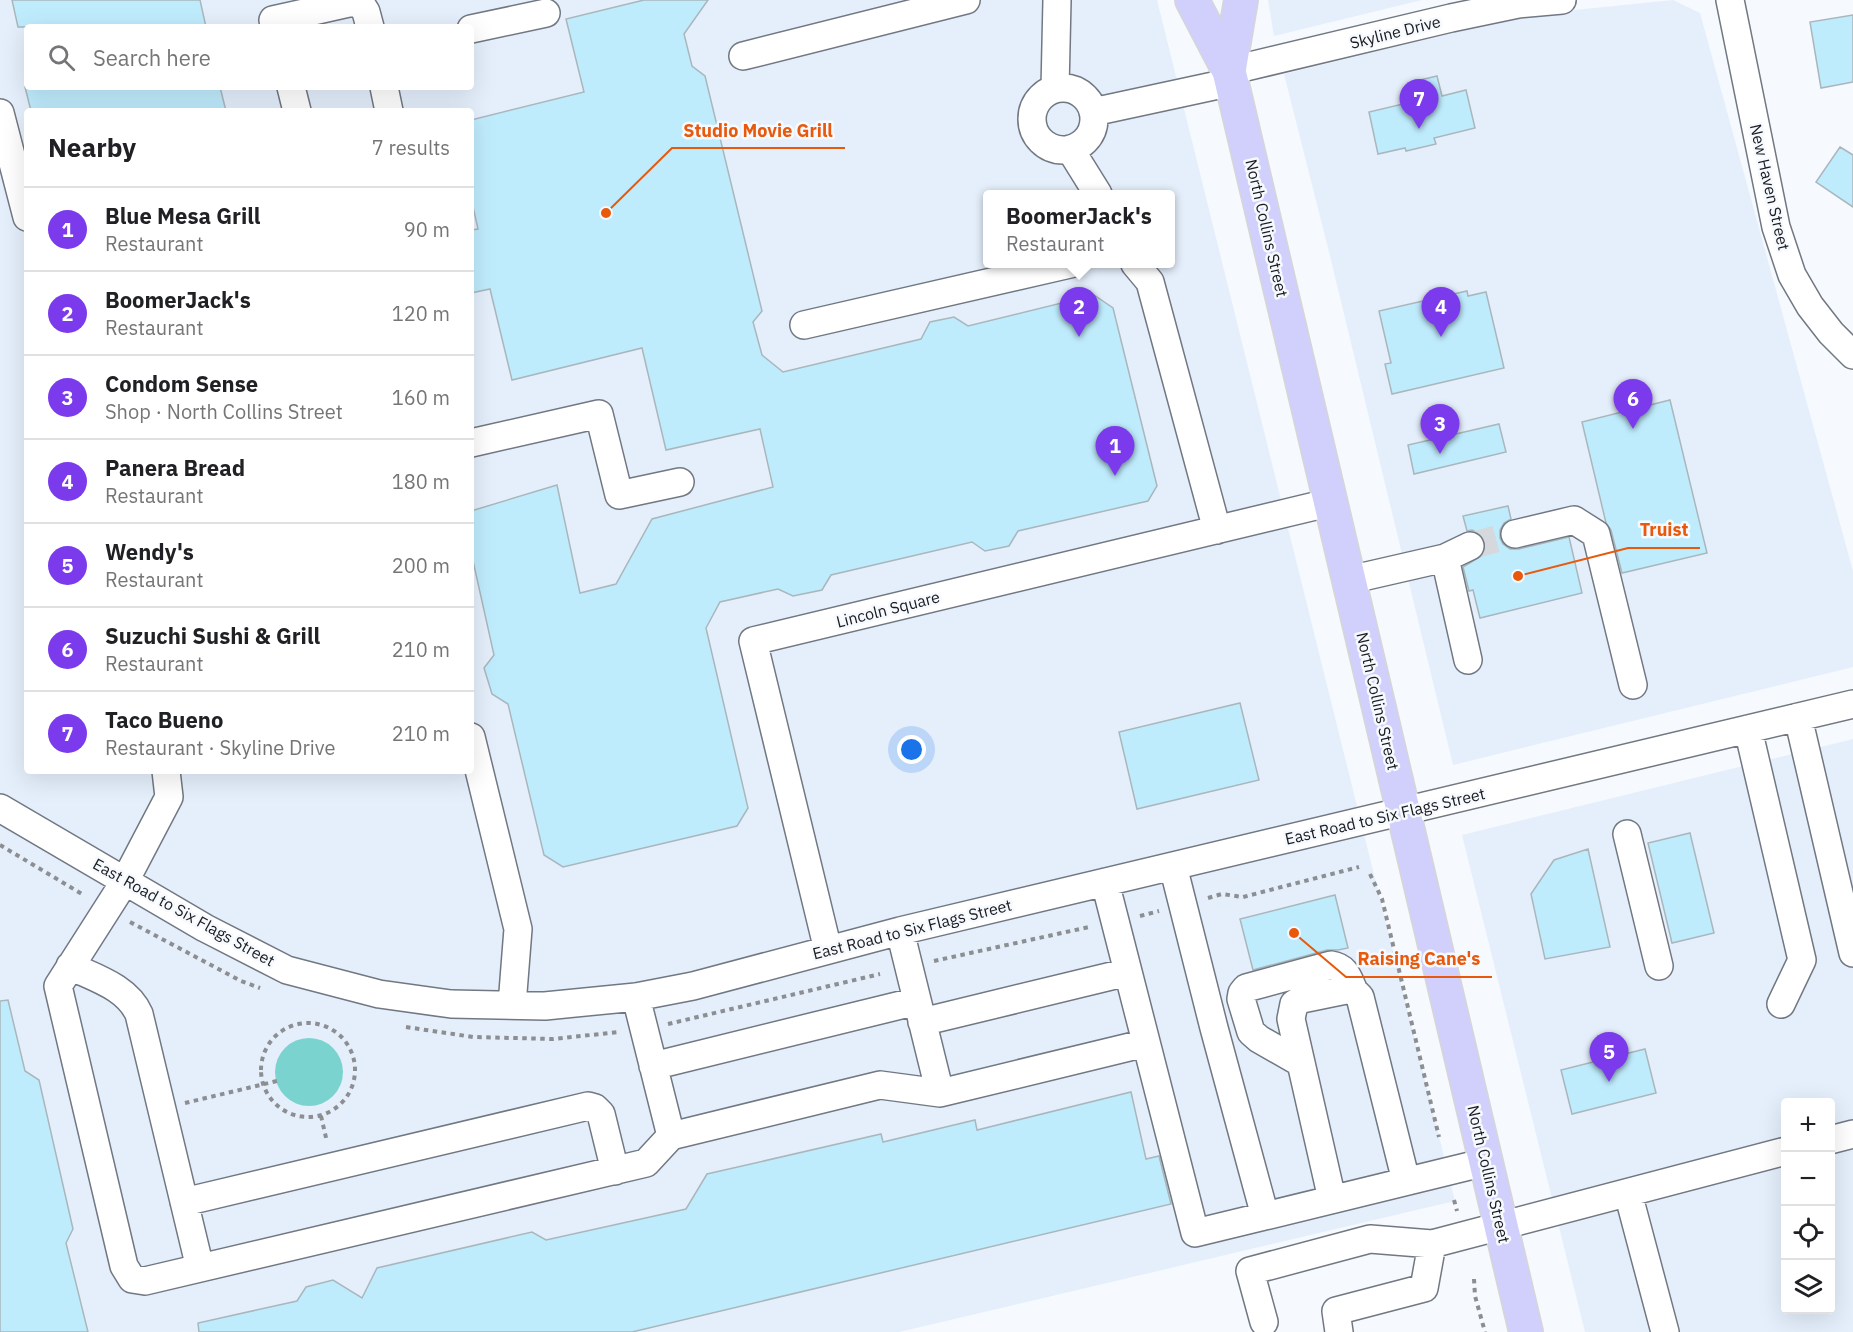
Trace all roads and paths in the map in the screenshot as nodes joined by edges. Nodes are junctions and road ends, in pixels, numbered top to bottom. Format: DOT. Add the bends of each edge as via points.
graph roads {
  1 [pos="966,0"];
  2 [pos="1057,0"];
  3 [pos="1191,0"];
  4 [pos="1240,0"];
  5 [pos="1562,0"];
  6 [pos="1731,0"];
  7 [pos="546,13"];
  8 [pos="272,16"];
  9 [pos="369,24"];
  10 [pos="474,28"];
  11 [pos="743,56"];
  12 [pos="1231,76"];
  13 [pos="1054,89"];
  14 [pos="292,90"];
  15 [pos="385,90"];
  16 [pos="296,108"];
  17 [pos="388,108"];
  18 [pos="1093,112"];
  19 [pos="0,113"];
  20 [pos="1070,149"];
  21 [pos="1095,190"];
  22 [pos="24,205"];
  23 [pos="1053,268"];
  24 [pos="1138,268"];
  25 [pos="804,326"];
  26 [pos="1853,355"];
  27 [pos="474,442"];
  28 [pos="680,482"];
  29 [pos="1332,502"];
  30 [pos="1217,530"];
  31 [pos="1515,534"];
  32 [pos="1470,546"];
  33 [pos="1445,558"];
  34 [pos="1349,580"];
  35 [pos="1468,660"];
  36 [pos="1633,685"];
  37 [pos="1853,704"];
  38 [pos="1798,717"];
  39 [pos="1748,729"];
  40 [pos="474,749"];
  41 [pos="166,774"];
  42 [pos="0,808"];
  43 [pos="1404,812"];
  44 [pos="1627,834"];
  45 [pos="0,845"];
  46 [pos="1173,866"];
  47 [pos="1359,867"];
  48 [pos="1370,874"];
  49 [pos="125,881"];
  50 [pos="1105,882"];
  51 [pos="82,894"];
  52 [pos="1204,899"];
  53 [pos="1169,909"];
  54 [pos="1136,917"];
  55 [pos="1093,926"];
  56 [pos="900,931"];
  57 [pos="828,950"];
  58 [pos="1853,953"];
  59 [pos="934,961"];
  60 [pos="70,966"];
  61 [pos="1659,966"];
  62 [pos="1128,972"];
  63 [pos="880,974"];
  64 [pos="1354,991"];
  65 [pos="636,997"];
  66 [pos="1781,1004"];
  67 [pos="512,1005"];
  68 [pos="920,1011"];
  69 [pos="666,1024"];
  70 [pos="1146,1043"];
  71 [pos="1301,1063"];
  72 [pos="653,1066"];
  73 [pos="277,1081"];
  74 [pos="263,1084"];
  75 [pos="940,1093"];
  76 [pos="179,1105"];
  77 [pos="321,1116"];
  78 [pos="1853,1134"];
  79 [pos="671,1136"];
  80 [pos="1439,1137"];
  81 [pos="1835,1139"];
  82 [pos="327,1145"];
  83 [pos="1781,1152"];
  84 [pos="1486,1162"];
  85 [pos="615,1171"];
  86 [pos="1406,1181"];
  87 [pos="1628,1193"];
  88 [pos="1332,1199"];
  89 [pos="184,1202"];
  90 [pos="1265,1216"];
  91 [pos="1501,1226"];
  92 [pos="1432,1244"];
  93 [pos="200,1268"];
  94 [pos="1474,1279"];
  95 [pos="1264,1322"];
  96 [pos="1339,1332"];
  97 [pos="1485,1332"];
  98 [pos="1526,1332"];
  99 [pos="1665,1332"];
  1 -- 11 [label="street"];
  2 -- 13 [label="street"];
  3 -- 12 [label="main road, North Collins Street"];
  4 -- 12 [label="main road, North Collins Street"];
  5 -- 12 [label="street, Skyline Drive" via="1518,4 1451,18"];
  6 -- 26 [label="street, New Haven Street" via="1776,227 1792,275 1810,306"];
  7 -- 10 [label="street"];
  8 -- 9 [label="street" via="353,2 361,4"];
  12 -- 18 [label="street, Skyline Drive"];
  12 -- 29 [label="main road, North Collins Street"];
  13 -- 18 [label="street" via="1074,90"];
  13 -- 20 [label="street" via="1039,99 1032,126 1036,136 1051,148"];
  14 -- 16 [label="street"];
  15 -- 17 [label="street"];
  18 -- 20 [label="street" via="1091,131 1079,146"];
  19 -- 22 [label="street"];
  20 -- 21 [label="street"];
  23 -- 25 [label="street"];
  24 -- 30 [label="street" via="1150,282"];
  27 -- 28 [label="street" via="599,414 620,495"];
  29 -- 30 [label="street, Lincoln Square"];
  29 -- 34 [label="main road, North Collins Street"];
  30 -- 57 [label="street, Lincoln Square" via="753,641"];
  31 -- 36 [label="street" via="1574,520 1596,534"];
  32 -- 33 [label="street"];
  33 -- 34 [label="street"];
  33 -- 35 [label="street"];
  34 -- 43 [label="main road, North Collins Street"];
  37 -- 38 [label="street, East Road to Six Flags Street"];
  38 -- 39 [label="street, East Road to Six Flags Street"];
  38 -- 58 [label="street"];
  39 -- 43 [label="street, East Road to Six Flags Street"];
  39 -- 66 [label="street" via="1802,960"];
  40 -- 67 [label="street" via="518,929"];
  41 -- 49 [label="street" via="169,797"];
  42 -- 49 [label="street, East Road to Six Flags Street"];
  43 -- 46 [label="street, East Road to Six Flags Street"];
  43 -- 84 [label="main road, North Collins Street"];
  44 -- 61 [label="street"];
  45 -- 51 [label="path"];
  46 -- 50 [label="street, East Road to Six Flags Street"];
  46 -- 90 [label="street"];
  47 -- 52 [label="path" via="1243,897 1222,894"];
  48 -- 80 [label="path" via="1382,899"];
  49 -- 60 [label="street"];
  49 -- 67 [label="street, East Road to Six Flags Street" via="287,970 380,994 451,1004"];
  50 -- 56 [label="street, East Road to Six Flags Street"];
  50 -- 62 [label="street"];
  53 -- 54 [label="path"];
  55 -- 59 [label="path"];
  56 -- 57 [label="street, East Road to Six Flags Street"];
  56 -- 68 [label="street"];
  57 -- 65 [label="street, East Road to Six Flags Street"];
  60 -- 89 [label="street" via="124,992 134,1003"];
  60 -- 93 [label="street" via="58,986 124,1266 132,1280 145,1281"];
  62 -- 68 [label="street"];
  62 -- 70 [label="street"];
  63 -- 69 [label="path"];
  64 -- 71 [label="street" via="1302,999 1294,1004 1291,1019"];
  64 -- 71 [label="street" via="1346,972 1330,965 1246,988 1242,993 1251,1032"];
  64 -- 86 [label="street" via="1363,1004"];
  65 -- 67 [label="street, East Road to Six Flags Street"];
  65 -- 72 [label="street"];
  68 -- 72 [label="street"];
  68 -- 75 [label="street"];
  70 -- 75 [label="street"];
  70 -- 90 [label="street" via="1195,1233"];
  71 -- 88 [label="street"];
  72 -- 79 [label="street"];
  73 -- 74 [label="path"];
  74 -- 76 [label="path"];
  74 -- 77 [label="path" via="272,1101 285,1112 303,1118"];
  74 -- 77 [label="path" via="262,1059 275,1036 306,1023 331,1029 350,1047 355,1080 343,1103"];
  75 -- 79 [label="street" via="880,1085"];
  77 -- 82 [label="path"];
  78 -- 81 [label="street"];
  79 -- 85 [label="street" via="646,1163"];
  83 -- 87 [label="street"];
  84 -- 86 [label="street"];
  84 -- 91 [label="main road, North Collins Street"];
  85 -- 89 [label="street" via="601,1114 588,1106"];
  85 -- 93 [label="street"];
  86 -- 88 [label="street"];
  87 -- 91 [label="street"];
  87 -- 99 [label="street"];
  88 -- 90 [label="street"];
  89 -- 93 [label="street"];
  91 -- 92 [label="street"];
  91 -- 98 [label="main road, North Collins Street"];
  92 -- 95 [label="street" via="1370,1239 1250,1271"];
  92 -- 96 [label="street" via="1424,1288 1336,1311"];
  94 -- 97 [label="path"];
}
